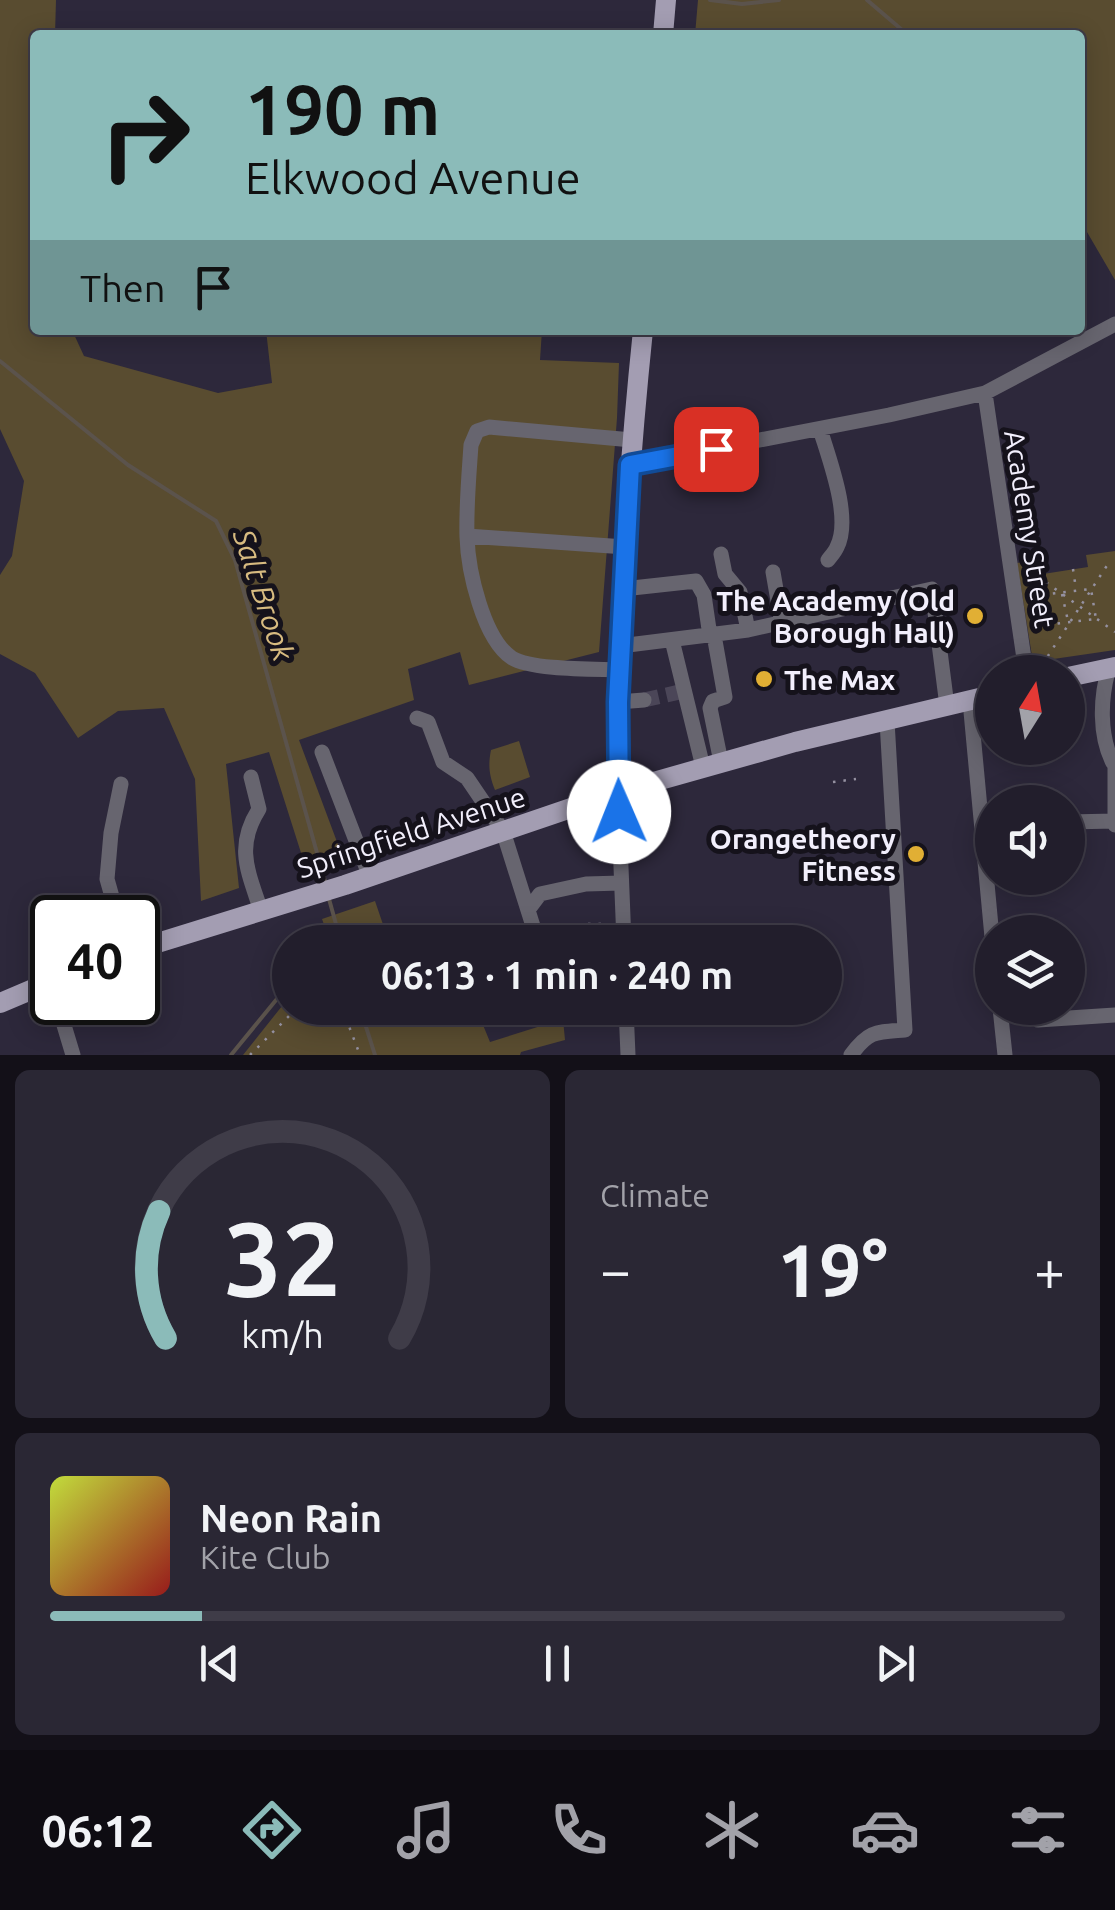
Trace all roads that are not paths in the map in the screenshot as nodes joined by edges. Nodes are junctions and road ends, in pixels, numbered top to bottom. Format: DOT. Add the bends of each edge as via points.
graph roads {
  1 [pos="666,1"];
  2 [pos="663,30"];
  3 [pos="1114,331"];
  4 [pos="642,335"];
  5 [pos="985,392"];
  6 [pos="820,429"];
  7 [pos="632,440"];
  8 [pos="630,465"];
  9 [pos="467,536"];
  10 [pos="625,547"];
  11 [pos="721,554"];
  12 [pos="828,560"];
  13 [pos="773,572"];
  14 [pos="623,589"];
  15 [pos="782,624"];
  16 [pos="748,630"];
  17 [pos="712,636"];
  18 [pos="672,640"];
  19 [pos="620,646"];
  20 [pos="1032,655"];
  21 [pos="619,670"];
  22 [pos="1113,672"];
  23 [pos="1085,675"];
  24 [pos="975,699"];
  25 [pos="970,700"];
  26 [pos="948,706"];
  27 [pos="417,718"];
  28 [pos="887,721"];
  29 [pos="322,752"];
  30 [pos="1114,761"];
  31 [pos="712,765"];
  32 [pos="251,777"];
  33 [pos="121,784"];
  34 [pos="618,792"];
  35 [pos="1085,822"];
  36 [pos="1115,822"];
  37 [pos="504,831"];
  38 [pos="370,876"];
  39 [pos="621,883"];
  40 [pos="112,895"];
  41 [pos="261,910"];
  42 [pos="528,910"];
  43 [pos="991,915"];
  44 [pos="533,925"];
  45 [pos="623,925"];
  46 [pos="160,942"];
  47 [pos="30,991"];
  48 [pos="0,1003"];
  49 [pos="1115,1015"];
  50 [pos="1085,1017"];
  51 [pos="64,1025"];
  52 [pos="627,1025"];
  53 [pos="1001,1025"];
  54 [pos="73,1055"];
  55 [pos="628,1055"];
  56 [pos="851,1055"];
  57 [pos="1004,1055"];
  1 -- 2 [label="main road"];
  3 -- 5 [label="street"];
  4 -- 7 [label="main road"];
  5 -- 6 [label="street"];
  5 -- 20 [label="street, Academy Street"];
  6 -- 8 [label="street"];
  6 -- 12 [label="street" via="842,524"];
  7 -- 8 [label="main road"];
  7 -- 9 [label="street" via="482,428 471,444"];
  8 -- 10 [label="main road"];
  9 -- 10 [label="street"];
  9 -- 21 [label="street" via="482,614 511,658"];
  10 -- 14 [label="main road"];
  11 -- 16 [label="street" via="725,574 740,592"];
  13 -- 15 [label="street"];
  14 -- 17 [label="street" via="696,581"];
  14 -- 19 [label="main road"];
  15 -- 16 [label="street"];
  15 -- 26 [label="street" via="932,589"];
  16 -- 17 [label="street"];
  17 -- 18 [label="street"];
  17 -- 31 [label="street" via="725,697 710,708"];
  18 -- 19 [label="street"];
  18 -- 31 [label="street"];
  19 -- 21 [label="main road"];
  21 -- 34 [label="main road" via="637,701"];
  22 -- 23 [label="main road"];
  22 -- 30 [label="street" via="1103,688 1105,746"];
  24 -- 25 [label="main road, Springfield Avenue"];
  25 -- 26 [label="main road, Springfield Avenue"];
  25 -- 43 [label="street"];
  26 -- 28 [label="main road, Springfield Avenue"];
  27 -- 37 [label="street" via="428,722 443,762 468,778"];
  28 -- 31 [label="main road, Springfield Avenue"];
  28 -- 56 [label="street" via="906,1030 872,1032"];
  29 -- 38 [label="street"];
  30 -- 36 [label="street"];
  31 -- 34 [label="main road, Springfield Avenue"];
  32 -- 41 [label="street" via="259,809 245,861"];
  33 -- 40 [label="street" via="111,833"];
  34 -- 37 [label="main road, Springfield Avenue"];
  34 -- 39 [label="street"];
  35 -- 36 [label="street"];
  37 -- 38 [label="main road, Springfield Avenue"];
  37 -- 42 [label="street"];
  38 -- 41 [label="main road, Springfield Avenue"];
  39 -- 42 [label="street" via="540,894"];
  39 -- 45 [label="street"];
  41 -- 46 [label="main road, Springfield Avenue"];
  42 -- 44 [label="street"];
  47 -- 48 [label="main road"];
  49 -- 50 [label="street"];
  51 -- 54 [label="street"];
  52 -- 55 [label="street"];
  53 -- 57 [label="street"];
}
